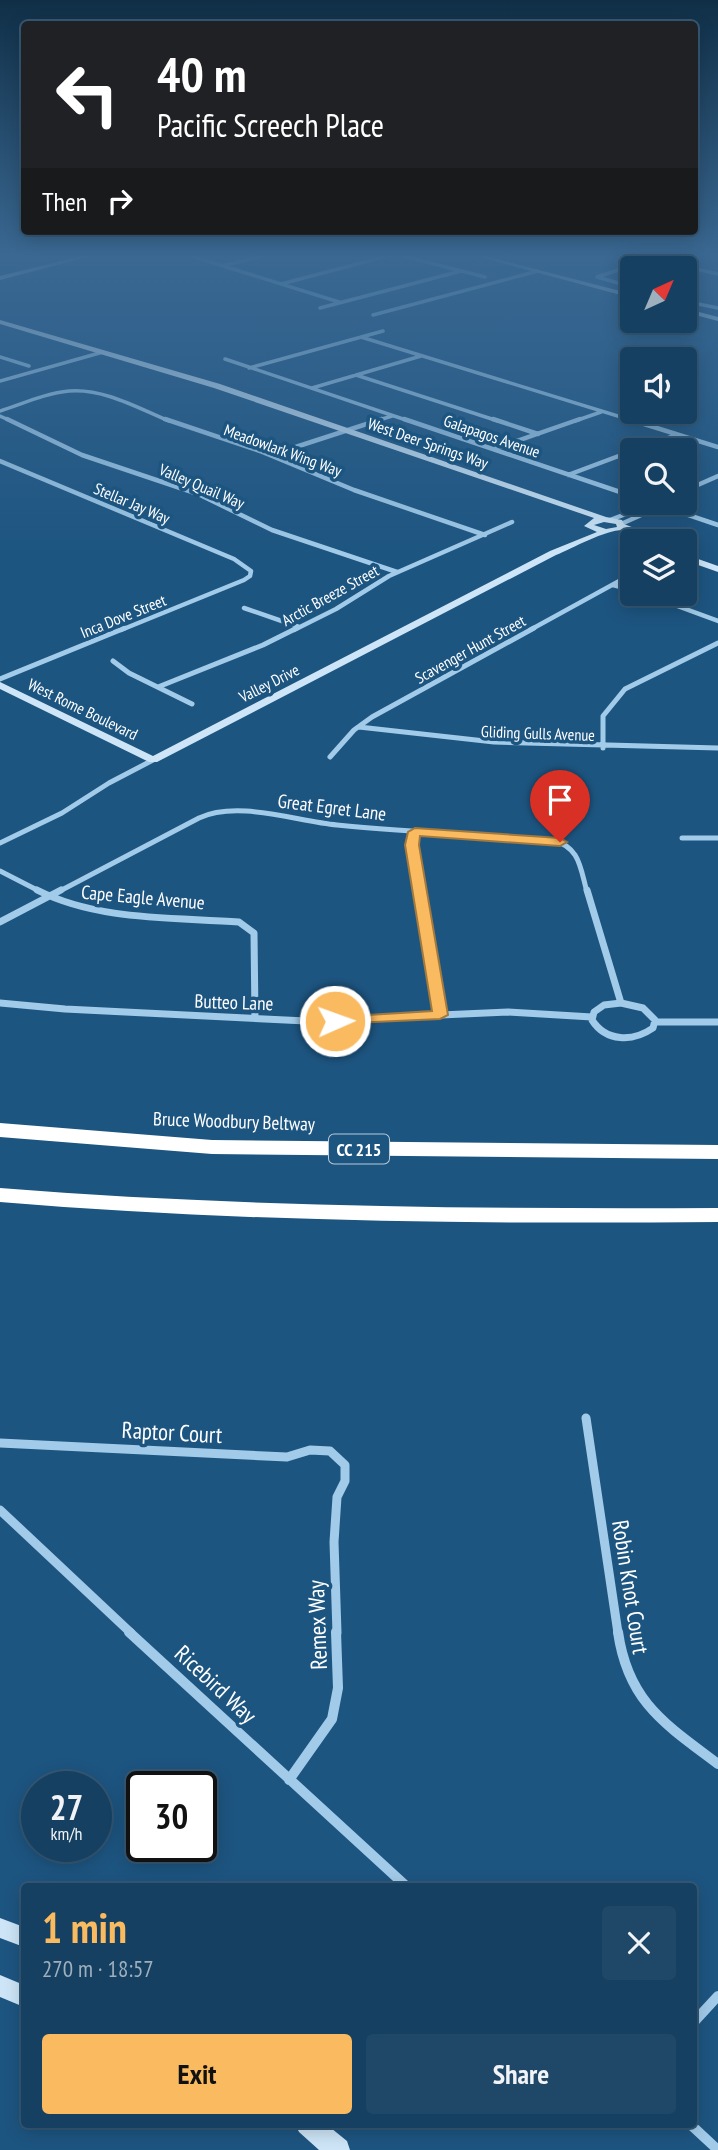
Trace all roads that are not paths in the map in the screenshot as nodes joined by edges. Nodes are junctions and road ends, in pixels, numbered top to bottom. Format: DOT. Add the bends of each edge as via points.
graph roads {
  1 [pos="111,354"];
  2 [pos="299,354"];
  3 [pos="416,354"];
  4 [pos="92,355"];
  5 [pos="421,356"];
  6 [pos="0,359"];
  7 [pos="225,359"];
  8 [pos="29,366"];
  9 [pos="250,368"];
  10 [pos="356,375"];
  11 [pos="0,381"];
  12 [pos="312,388"];
  13 [pos="0,411"];
  14 [pos="602,411"];
  15 [pos="0,416"];
  16 [pos="392,416"];
  17 [pos="339,433"];
  18 [pos="538,434"];
  19 [pos="677,435"];
  20 [pos="668,438"];
  21 [pos="718,447"];
  22 [pos="492,449"];
  23 [pos="271,455"];
  24 [pos="620,455"];
  25 [pos="0,461"];
  26 [pos="568,475"];
  27 [pos="718,476"];
  28 [pos="697,485"];
  29 [pos="620,492"];
  30 [pos="622,515"];
  31 [pos="637,515"];
  32 [pos="688,515"];
  33 [pos="607,520"];
  34 [pos="512,522"];
  35 [pos="622,525"];
  36 [pos="718,525"];
  37 [pos="589,526"];
  38 [pos="632,529"];
  39 [pos="608,532"];
  40 [pos="485,535"];
  41 [pos="620,536"];
  42 [pos="697,553"];
  43 [pos="554,554"];
  44 [pos="718,560"];
  45 [pos="697,562"];
  46 [pos="718,569"];
  47 [pos="251,571"];
  48 [pos="397,572"];
  49 [pos="620,581"];
  50 [pos="613,585"];
  51 [pos="620,587"];
  52 [pos="677,606"];
  53 [pos="244,608"];
  54 [pos="718,621"];
  55 [pos="299,627"];
  56 [pos="718,643"];
  57 [pos="113,661"];
  58 [pos="0,679"];
  59 [pos="0,685"];
  60 [pos="158,687"];
  61 [pos="192,704"];
  62 [pos="359,727"];
  63 [pos="603,748"];
  64 [pos="718,748"];
  65 [pos="330,757"];
  66 [pos="153,760"];
  67 [pos="415,832"];
  68 [pos="682,838"];
  69 [pos="718,838"];
  70 [pos="0,843"];
  71 [pos="0,871"];
  72 [pos="49,897"];
  73 [pos="0,922"];
  74 [pos="0,1003"];
  75 [pos="621,1003"];
  76 [pos="440,1015"];
  77 [pos="592,1017"];
  78 [pos="255,1018"];
  79 [pos="655,1022"];
  80 [pos="718,1022"];
  81 [pos="0,1130"];
  82 [pos="718,1152"];
  83 [pos="0,1195"];
  84 [pos="718,1215"];
  85 [pos="586,1418"];
  86 [pos="0,1443"];
  87 [pos="338,1458"];
  88 [pos="0,1510"];
  89 [pos="718,1763"];
  90 [pos="289,1780"];
  91 [pos="403,1883"];
  92 [pos="0,1928"];
  93 [pos="21,1936"];
  94 [pos="0,1986"];
  95 [pos="21,1995"];
  96 [pos="718,1996"];
  97 [pos="697,2019"];
  98 [pos="312,2128"];
  99 [pos="694,2128"];
  100 [pos="338,2150"];
  101 [pos="718,2150"];
  1 -- 17 [label="main road, West Deer Springs Way" via="192,378"];
  2 -- 9 [label="street"];
  3 -- 5 [label="street"];
  4 -- 11 [label="street"];
  4 -- 17 [label="main road, West Deer Springs Way"];
  5 -- 10 [label="street"];
  5 -- 14 [label="street"];
  6 -- 8 [label="street"];
  7 -- 9 [label="street, Galapagos Avenue"];
  9 -- 12 [label="street, Galapagos Avenue"];
  10 -- 12 [label="street"];
  10 -- 18 [label="street"];
  12 -- 16 [label="street, Galapagos Avenue"];
  13 -- 23 [label="street, Meadowlark Wing Way" via="72,390 135,406 187,429"];
  14 -- 18 [label="street"];
  14 -- 19 [label="street"];
  15 -- 48 [label="street, Valley Quail Way" via="82,455 198,494 272,530"];
  16 -- 17 [label="street"];
  16 -- 22 [label="street, Galapagos Avenue"];
  17 -- 23 [label="street"];
  17 -- 33 [label="main road, West Deer Springs Way"];
  17 -- 37 [label="main road, West Deer Springs Way"];
  18 -- 22 [label="street"];
  19 -- 20 [label="street"];
  19 -- 21 [label="street"];
  22 -- 26 [label="street, Galapagos Avenue"];
  23 -- 40 [label="street, Meadowlark Wing Way"];
  24 -- 26 [label="street"];
  25 -- 47 [label="street, Stellar Jay Way" via="234,559"];
  26 -- 29 [label="street, Galapagos Avenue"];
  27 -- 28 [label="street"];
  30 -- 33 [label="street"];
  31 -- 35 [label="street"];
  32 -- 36 [label="street"];
  33 -- 35 [label="main road, West Deer Springs Way"];
  33 -- 37 [label="main road, Valley Drive"];
  34 -- 40 [label="street, Arctic Breeze Street"];
  35 -- 38 [label="main road"];
  35 -- 39 [label="main road, Valley Drive"];
  37 -- 39 [label="main road, West Deer Springs Way"];
  37 -- 43 [label="main road, Valley Drive"];
  39 -- 41 [label="main road"];
  39 -- 43 [label="main road, Valley Drive"];
  40 -- 48 [label="street, Arctic Breeze Street"];
  42 -- 44 [label="main road"];
  43 -- 66 [label="main road, Valley Drive"];
  45 -- 46 [label="main road"];
  47 -- 58 [label="street, Inca Dove Street" via="244,580"];
  48 -- 55 [label="street, Arctic Breeze Street"];
  49 -- 50 [label="street, Scavenger Hunt Street"];
  50 -- 51 [label="street"];
  50 -- 62 [label="street, Scavenger Hunt Street"];
  52 -- 54 [label="street"];
  53 -- 55 [label="street"];
  55 -- 60 [label="street, Arctic Breeze Street"];
  56 -- 63 [label="street" via="625,689 603,716"];
  57 -- 60 [label="street"];
  59 -- 66 [label="main road, West Rome Boulevard"];
  60 -- 61 [label="street"];
  62 -- 63 [label="street, Gliding Gulls Avenue" via="483,743"];
  62 -- 65 [label="street, Scavenger Hunt Street"];
  63 -- 64 [label="street, Gliding Gulls Avenue"];
  66 -- 70 [label="street, Valley Drive"];
  67 -- 72 [label="street, Great Egret Lane" via="219,811"];
  67 -- 75 [label="street, Great Egret Lane" via="552,840 567,845 576,855"];
  67 -- 76 [label="street" via="412,845"];
  68 -- 69 [label="street"];
  71 -- 72 [label="street, Cape Eagle Avenue"];
  72 -- 73 [label="street"];
  72 -- 78 [label="street, Cape Eagle Avenue" via="97,912 227,920 248,926 254,933"];
  74 -- 78 [label="street, Butteo Lane"];
  75 -- 77 [label="street" via="601,1007"];
  75 -- 79 [label="street" via="646,1010"];
  76 -- 77 [label="street, Butteo Lane" via="533,1012"];
  76 -- 78 [label="street, Butteo Lane" via="335,1021"];
  77 -- 79 [label="street" via="600,1031 625,1038 646,1034"];
  79 -- 80 [label="street"];
  81 -- 82 [label="highway, Bruce Woodbury Beltway / CC 215" via="212,1147"];
  83 -- 84 [label="highway" via="291,1212"];
  85 -- 89 [label="street, Robin Knot Court" via="622,1661 640,1698"];
  86 -- 87 [label="street, Raptor Court" via="286,1457 310,1450 330,1451"];
  87 -- 90 [label="street, Remex Way" via="345,1465 345,1481 337,1497 334,1542 338,1688 332,1719"];
  88 -- 90 [label="street, Ricebird Way"];
  90 -- 91 [label="street, Ricebird Way"];
  92 -- 93 [label="main road"];
  94 -- 95 [label="main road"];
  96 -- 97 [label="street"];
  98 -- 100 [label="main road"];
  99 -- 101 [label="street"];
}
